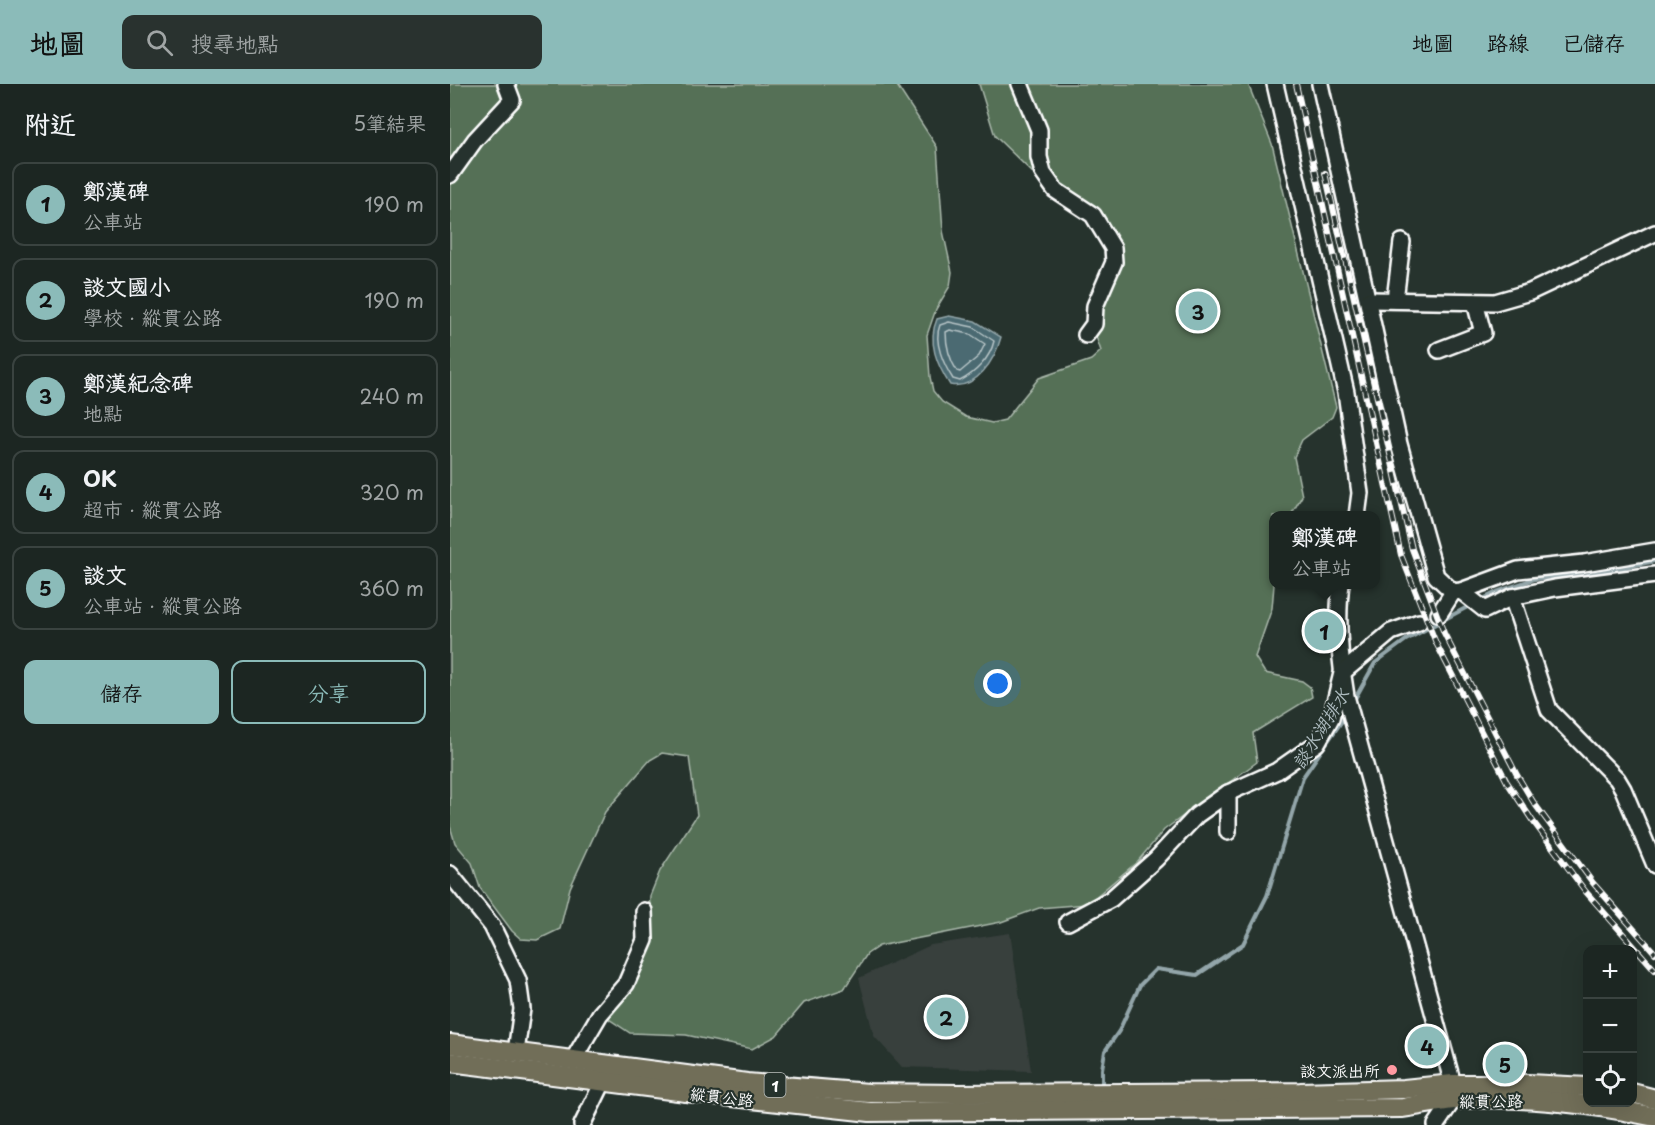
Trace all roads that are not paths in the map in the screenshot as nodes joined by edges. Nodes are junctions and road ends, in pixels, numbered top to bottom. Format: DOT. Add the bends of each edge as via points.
graph roads {
  1 [pos="506,84"];
  2 [pos="1020,84"];
  3 [pos="1275,84"];
  4 [pos="1320,84"];
  5 [pos="450,175"];
  6 [pos="1655,233"];
  7 [pos="1402,242"];
  8 [pos="1369,300"];
  9 [pos="1395,300"];
  10 [pos="1475,302"];
  11 [pos="1086,335"];
  12 [pos="1439,350"];
  13 [pos="1358,511"];
  14 [pos="1655,551"];
  15 [pos="1655,575"];
  16 [pos="1340,589"];
  17 [pos="1461,592"];
  18 [pos="1512,597"];
  19 [pos="1439,614"];
  20 [pos="1419,622"];
  21 [pos="1342,673"];
  22 [pos="1228,793"];
  23 [pos="1228,832"];
  24 [pos="1655,865"];
  25 [pos="450,874"];
  26 [pos="644,911"];
  27 [pos="1068,922"];
  28 [pos="450,1044"];
  29 [pos="516,1052"];
  30 [pos="573,1060"];
  31 [pos="450,1062"];
  32 [pos="604,1073"];
  33 [pos="1583,1087"];
  34 [pos="1453,1092"];
  35 [pos="869,1093"];
  36 [pos="1637,1094"];
  37 [pos="1655,1099"];
  38 [pos="959,1103"];
  39 [pos="1655,1117"];
  40 [pos="870,1118"];
  41 [pos="582,1125"];
  42 [pos="1436,1125"];
  1 -- 5 [label="street" via="512,100 475,140"];
  2 -- 11 [label="street" via="1039,130 1043,173 1055,190 1093,215 1113,248 1114,262 1095,306 1094,324"];
  3 -- 13 [label="street" via="1346,392 1360,493"];
  4 -- 8 [label="street"];
  6 -- 10 [label="street" via="1530,292 1495,302"];
  7 -- 9 [label="street"];
  8 -- 9 [label="street"];
  8 -- 17 [label="street" via="1399,444 1436,576"];
  9 -- 10 [label="street"];
  10 -- 12 [label="street" via="1483,333"];
  14 -- 17 [label="street" via="1518,570"];
  15 -- 18 [label="street"];
  16 -- 21 [label="street"];
  17 -- 18 [label="street" via="1485,610"];
  17 -- 19 [label="street"];
  18 -- 24 [label="street" via="1549,710 1617,778"];
  20 -- 21 [label="street" via="1391,632"];
  21 -- 22 [label="street" via="1331,718 1317,743 1277,771"];
  21 -- 34 [label="street"];
  22 -- 23 [label="street"];
  22 -- 27 [label="street" via="1197,815 1111,899"];
  25 -- 29 [label="street" via="492,926 518,980 522,1009"];
  26 -- 30 [label="street" via="645,940 626,984 600,1014"];
  28 -- 29 [label="main road, 縱貫公路 / 1"];
  29 -- 30 [label="main road, 縱貫公路 / 1"];
  30 -- 32 [label="main road, 縱貫公路 / 1"];
  31 -- 32 [label="main road, 縱貫公路 / 1"];
  32 -- 35 [label="main road, 縱貫公路 / 1"];
  32 -- 40 [label="main road, 縱貫公路 / 1"];
  32 -- 41 [label="street"];
  33 -- 34 [label="main road, 縱貫公路 / 1" via="1528,1084"];
  34 -- 38 [label="main road, 縱貫公路 / 1" via="1404,1089 1146,1101"];
  34 -- 39 [label="main road, 縱貫公路 / 1" via="1610,1107"];
  34 -- 42 [label="street"];
  35 -- 38 [label="main road, 縱貫公路 / 1"];
  35 -- 40 [label="street"];
  36 -- 37 [label="main road"];
  38 -- 40 [label="main road, 縱貫公路 / 1"];
}
